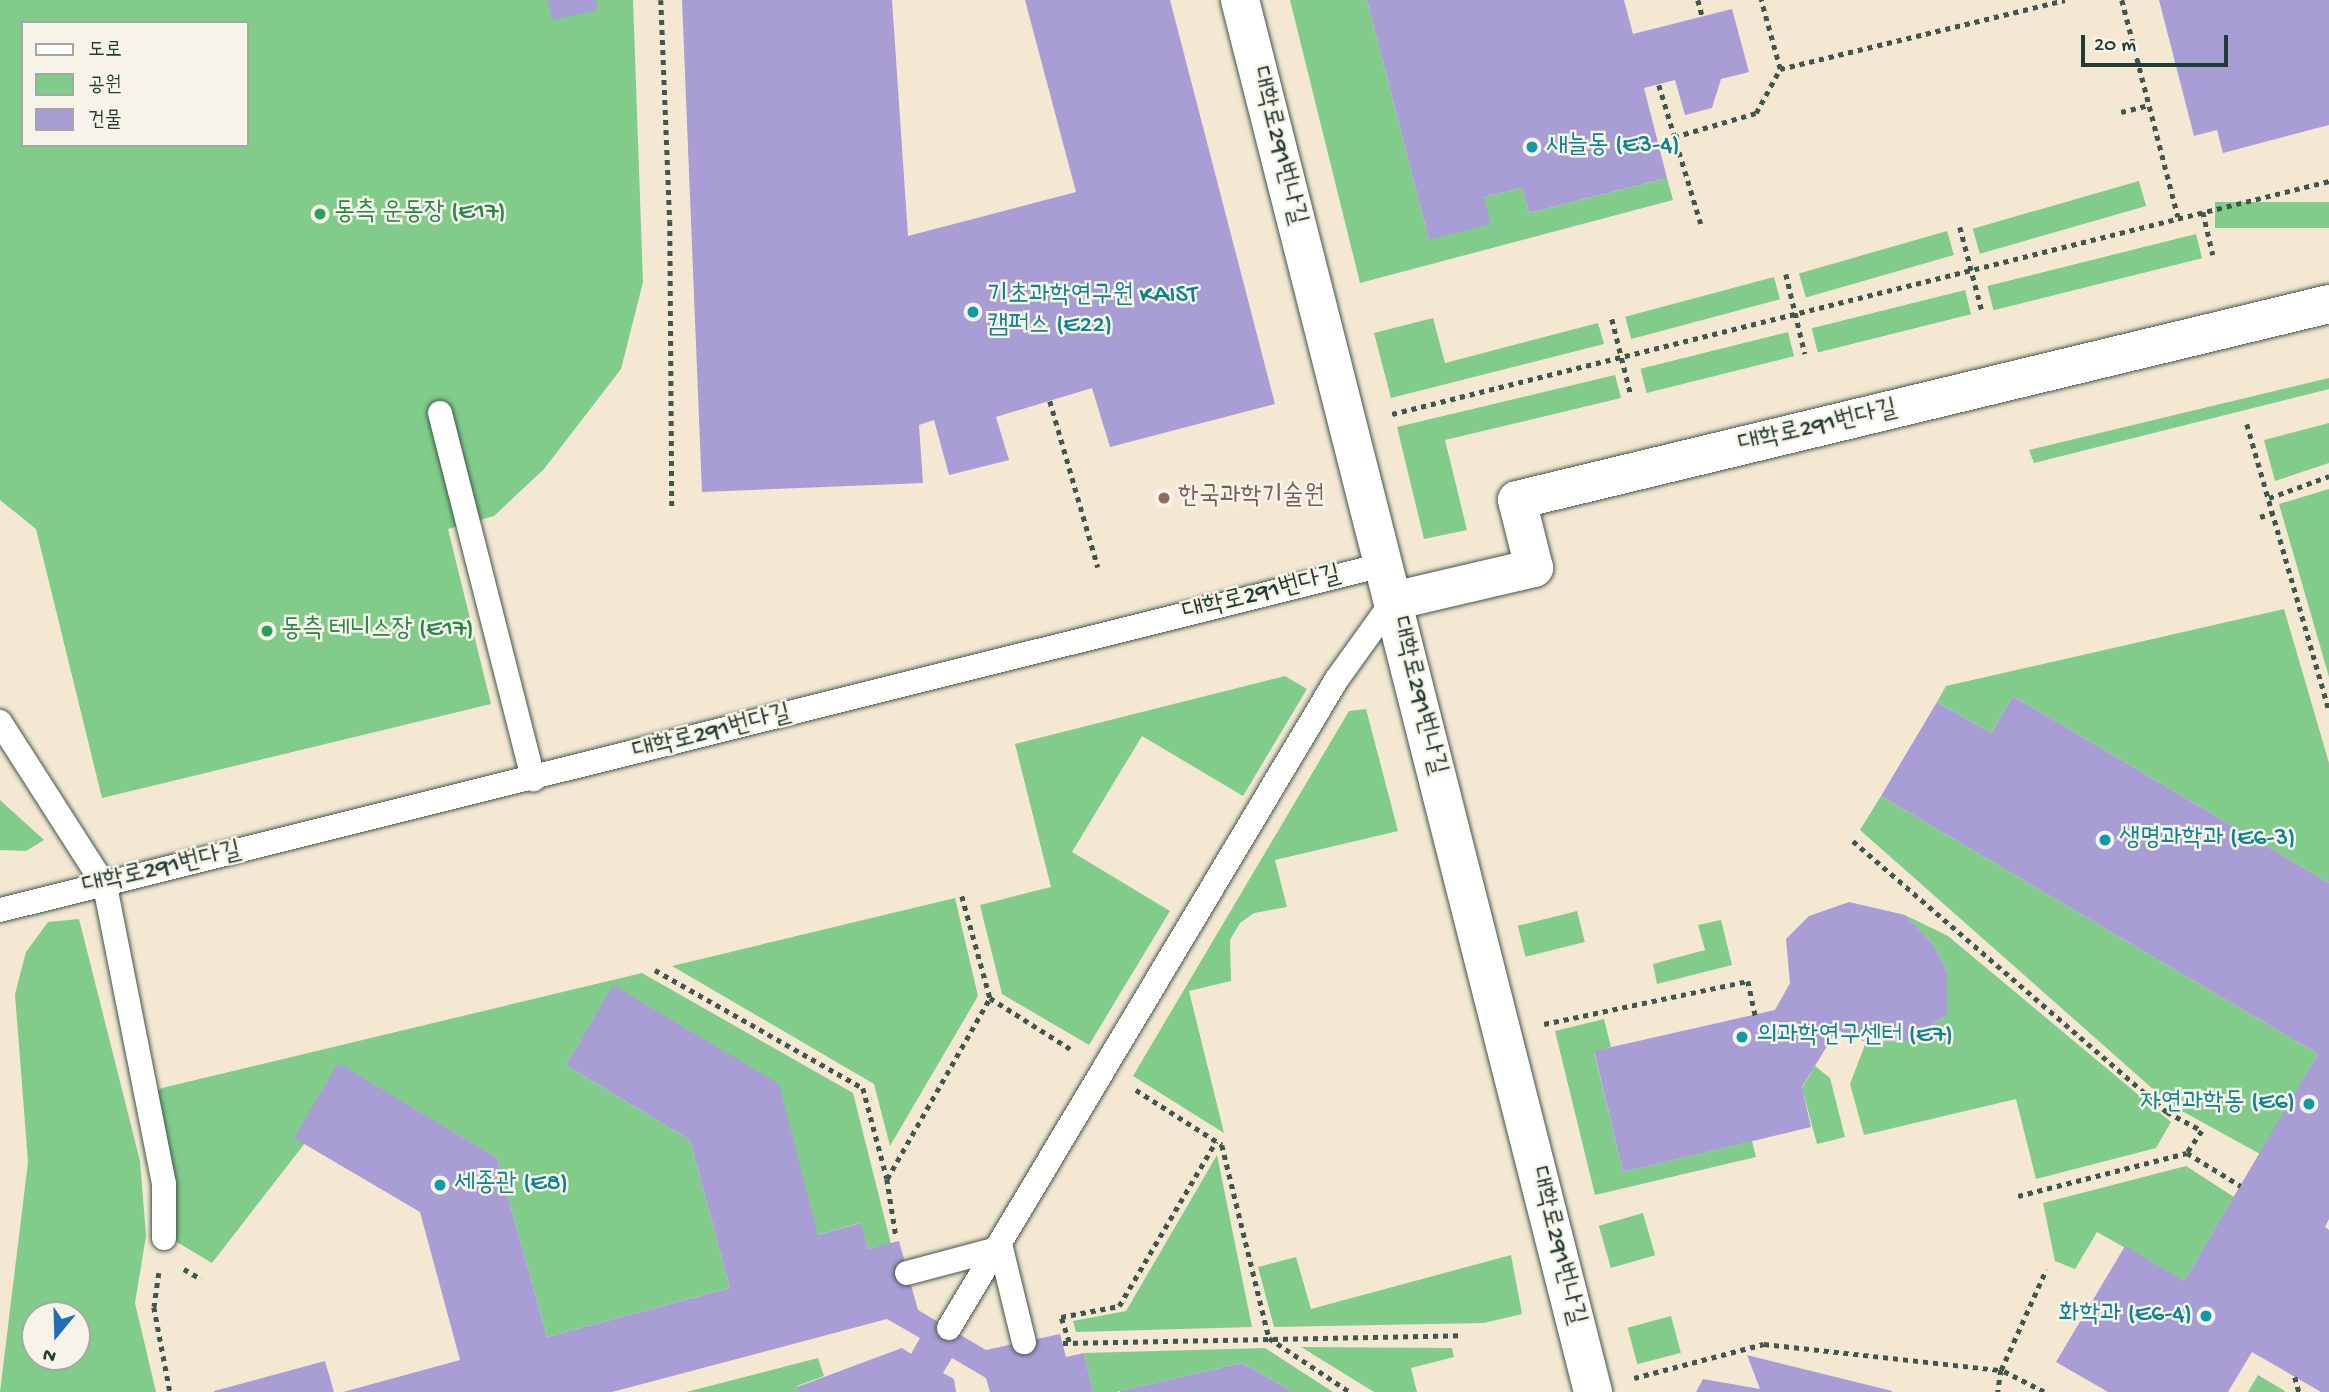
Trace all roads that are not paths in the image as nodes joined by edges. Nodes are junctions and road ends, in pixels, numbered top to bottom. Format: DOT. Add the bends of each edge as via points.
graph roads {
  1 [pos="1240,0"];
  2 [pos="2329,304"];
  3 [pos="440,413"];
  4 [pos="1383,565"];
  5 [pos="1393,601"];
  6 [pos="0,722"];
  7 [pos="533,779"];
  8 [pos="105,886"];
  9 [pos="0,910"];
  10 [pos="164,1238"];
  11 [pos="1001,1248"];
  12 [pos="907,1273"];
  13 [pos="949,1328"];
  14 [pos="1024,1342"];
  15 [pos="1608,1387"];
  1 -- 4 [label="street, 대학로291번나길"];
  2 -- 5 [label="street, 대학로291번다길" via="1517,500 1534,568"];
  3 -- 7 [label="lane"];
  4 -- 5 [label="street, 대학로291번나길"];
  4 -- 7 [label="lane, 대학로291번다길"];
  5 -- 11 [label="lane" via="1337,679"];
  5 -- 15 [label="street, 대학로291번나길"];
  6 -- 8 [label="lane"];
  7 -- 8 [label="lane, 대학로291번다길"];
  8 -- 9 [label="lane, 대학로291번다길" via="40,897"];
  8 -- 10 [label="lane" via="164,1184"];
  11 -- 12 [label="lane"];
  11 -- 13 [label="lane"];
  11 -- 14 [label="lane"];
}
